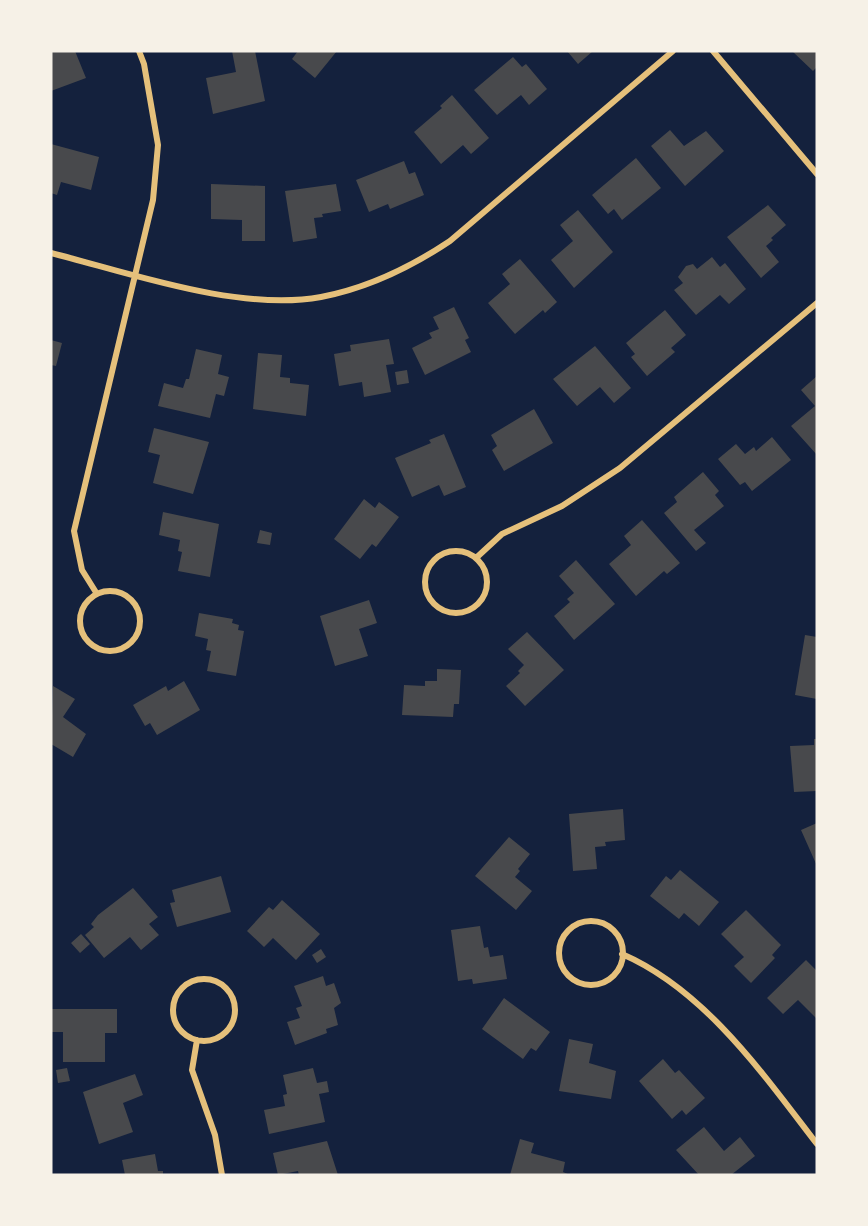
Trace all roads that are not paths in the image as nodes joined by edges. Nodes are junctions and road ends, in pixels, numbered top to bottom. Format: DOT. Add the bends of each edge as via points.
graph roads {
  1 [pos="139,51"];
  2 [pos="673,51"];
  3 [pos="713,51"];
  4 [pos="817,174"];
  5 [pos="51,253"];
  6 [pos="135,274"];
  7 [pos="817,303"];
  8 [pos="476,558"];
  9 [pos="97,594"];
  10 [pos="622,954"];
  11 [pos="197,1040"];
  12 [pos="817,1144"];
  13 [pos="222,1175"];
  1 -- 6 [label="street" via="158,145 153,200"];
  2 -- 6 [label="street" via="450,241 410,267 320,297 265,300 192,289"];
  3 -- 4 [label="street"];
  5 -- 6 [label="street"];
  6 -- 9 [label="street" via="74,531 82,570"];
  7 -- 8 [label="street" via="620,468 562,506 502,534"];
  8 -- 8 [label="street" via="487,579 476,606 457,613 438,608 431,601 425,581 432,562 450,551"];
  9 -- 9 [label="street" via="116,592 133,602 138,610 139,630 135,639 118,650 99,649 84,636 83,608"];
  10 -- 10 [label="street" via="611,977 592,985 572,979 559,951 561,941 575,926 595,921 613,930"];
  10 -- 12 [label="street" via="650,966 713,1018"];
  11 -- 11 [label="street" via="214,1040 223,1035 234,1018 227,989 209,979 198,979 181,989 172,1007 178,1027"];
  11 -- 13 [label="street" via="192,1070 215,1135"];
}
